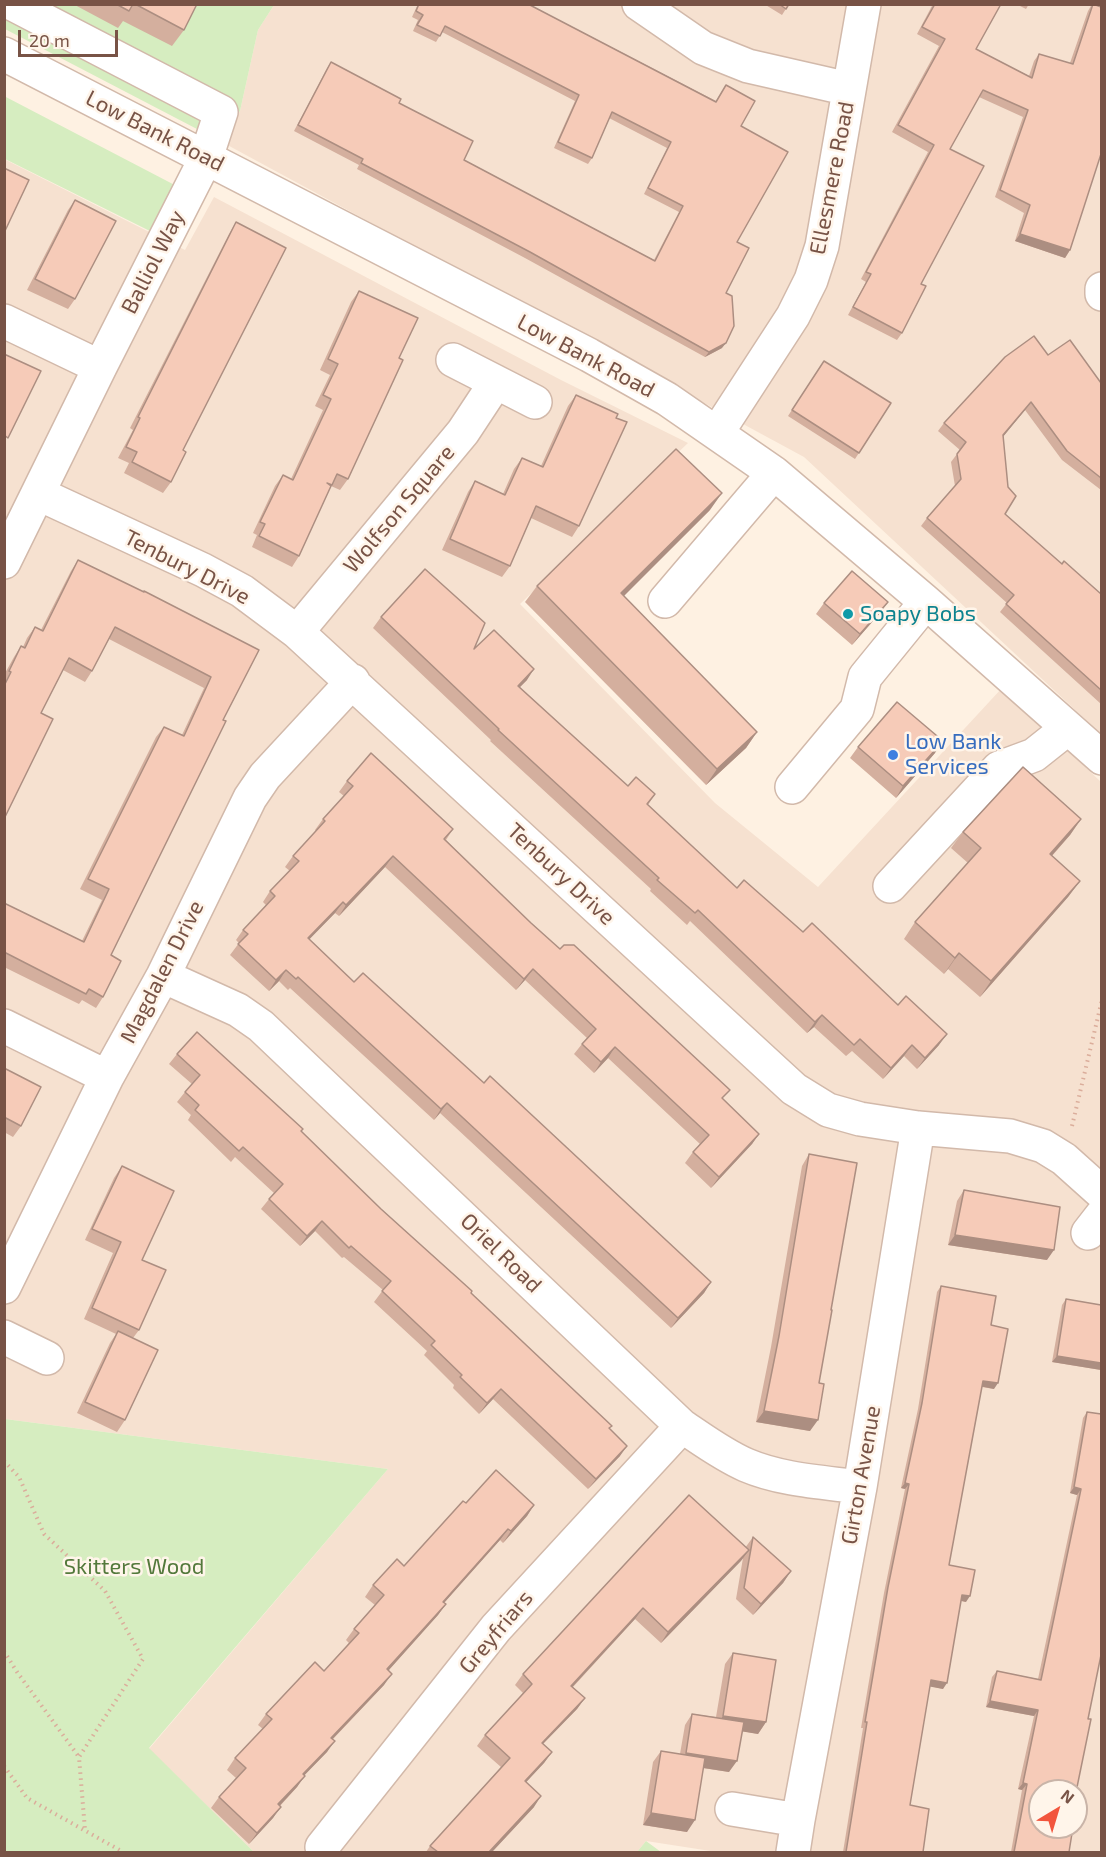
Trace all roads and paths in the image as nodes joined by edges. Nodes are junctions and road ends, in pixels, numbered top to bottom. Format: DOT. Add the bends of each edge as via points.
graph roads {
  1 [pos="13,4"];
  2 [pos="639,4"];
  3 [pos="864,4"];
  4 [pos="4,54"];
  5 [pos="849,88"];
  6 [pos="206,158"];
  7 [pos="1101,289"];
  8 [pos="1101,294"];
  9 [pos="4,321"];
  10 [pos="453,360"];
  11 [pos="100,367"];
  12 [pos="496,382"];
  13 [pos="535,402"];
  14 [pos="717,433"];
  15 [pos="774,473"];
  16 [pos="39,494"];
  17 [pos="4,562"];
  18 [pos="665,601"];
  19 [pos="926,602"];
  20 [pos="297,632"];
  21 [pos="353,681"];
  22 [pos="1068,728"];
  23 [pos="1101,758"];
  24 [pos="792,787"];
  25 [pos="890,886"];
  26 [pos="163,976"];
  27 [pos="1101,1000"];
  28 [pos="4,1026"];
  29 [pos="107,1077"];
  30 [pos="918,1128"];
  31 [pos="1064,1159"];
  32 [pos="1101,1193"];
  33 [pos="4,1287"];
  34 [pos="4,1337"];
  35 [pos="47,1358"];
  36 [pos="682,1426"];
  37 [pos="4,1461"];
  38 [pos="860,1487"];
  39 [pos="4,1651"];
  40 [pos="79,1757"];
  41 [pos="4,1766"];
  42 [pos="732,1809"];
  43 [pos="798,1820"];
  44 [pos="85,1830"];
  45 [pos="323,1851"];
  46 [pos="123,1852"];
  47 [pos="793,1852"];
  1 -- 6 [label="street, Balliol Way" via="221,112"];
  2 -- 5 [label="street" via="712,52 748,66"];
  3 -- 5 [label="street, Ellesmere Road"];
  4 -- 6 [label="street, Low Bank Road"];
  5 -- 14 [label="street, Ellesmere Road" via="822,246 811,280"];
  6 -- 11 [label="street, Balliol Way"];
  6 -- 14 [label="street, Low Bank Road" via="589,355 667,399"];
  7 -- 8 [label="street"];
  9 -- 11 [label="street"];
  10 -- 12 [label="street"];
  11 -- 16 [label="street, Balliol Way"];
  12 -- 13 [label="street"];
  12 -- 20 [label="street, Wolfson Square" via="463,432"];
  14 -- 15 [label="street, Low Bank Road"];
  15 -- 18 [label="street"];
  15 -- 19 [label="street, Low Bank Road"];
  16 -- 17 [label="street, Balliol Way"];
  16 -- 20 [label="street, Tenbury Drive" via="242,591"];
  19 -- 22 [label="street, Low Bank Road"];
  19 -- 24 [label="street" via="865,677 857,709"];
  20 -- 21 [label="street, Tenbury Drive"];
  21 -- 26 [label="street, Magdalen Drive" via="265,776 250,798"];
  21 -- 30 [label="street, Tenbury Drive" via="794,1089 828,1110"];
  22 -- 23 [label="street, Low Bank Road"];
  22 -- 25 [label="street" via="1034,755 999,768"];
  26 -- 29 [label="street, Magdalen Drive"];
  26 -- 36 [label="street, Oriel Road" via="238,1010 277,1039"];
  27 -- 31 [label="path"];
  28 -- 29 [label="street"];
  29 -- 33 [label="street, Magdalen Drive"];
  30 -- 31 [label="street, Tenbury Drive" via="1010,1136 1043,1146"];
  30 -- 38 [label="street, Girton Avenue"];
  31 -- 32 [label="street, Tenbury Drive"];
  34 -- 35 [label="street"];
  36 -- 38 [label="street, Oriel Road" via="746,1465"];
  36 -- 45 [label="street, Greyfriars" via="496,1628"];
  37 -- 40 [label="path" via="19,1477 44,1534 105,1591 143,1659"];
  38 -- 43 [label="street, Girton Avenue"];
  39 -- 40 [label="path"];
  40 -- 44 [label="path"];
  41 -- 44 [label="path" via="27,1798"];
  42 -- 43 [label="street"];
  43 -- 47 [label="street, Girton Avenue"];
  44 -- 46 [label="path"];
}
